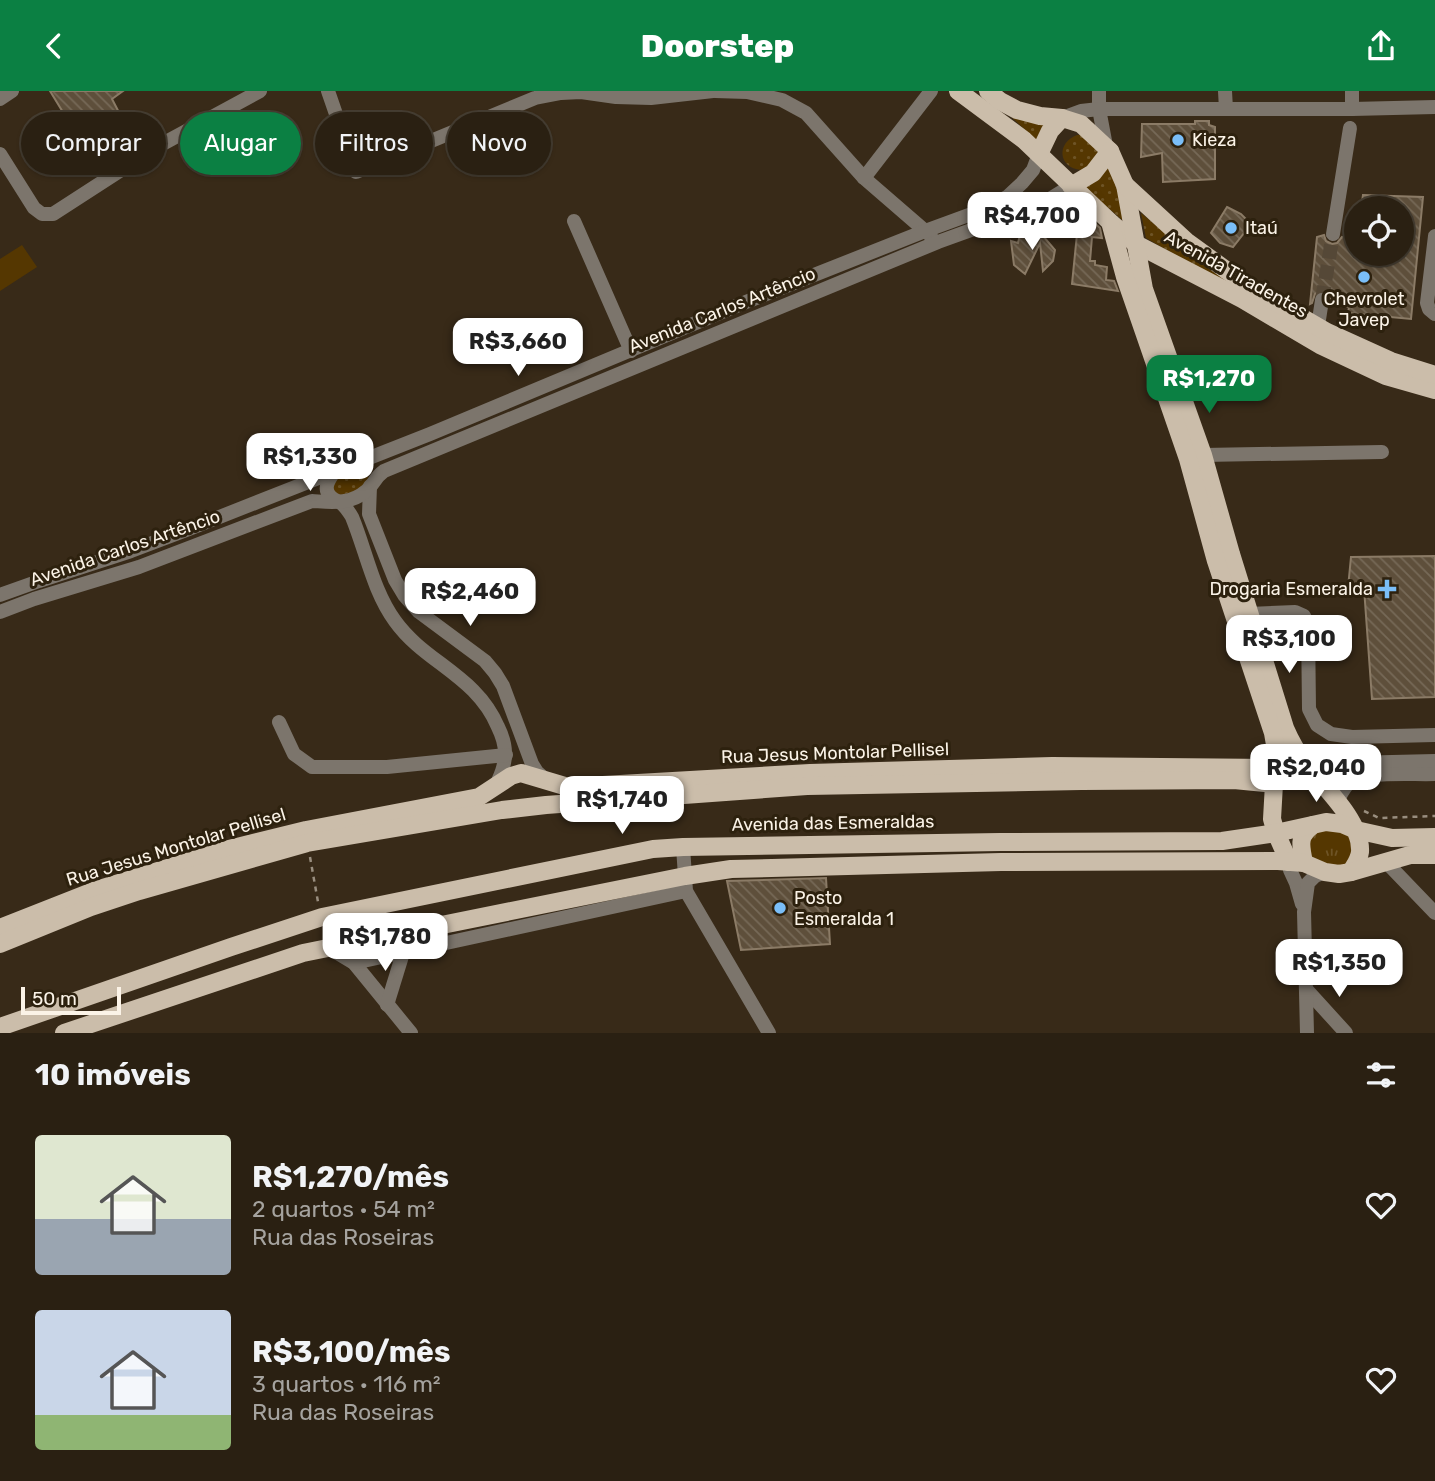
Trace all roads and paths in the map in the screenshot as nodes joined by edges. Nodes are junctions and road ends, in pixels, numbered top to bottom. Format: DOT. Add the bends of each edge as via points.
graph roads {
  1 [pos="12,91"];
  2 [pos="260,91"];
  3 [pos="328,91"];
  4 [pos="714,91"];
  5 [pos="931,91"];
  6 [pos="958,91"];
  7 [pos="988,91"];
  8 [pos="1099,91"];
  9 [pos="1225,91"];
  10 [pos="1352,91"];
  11 [pos="0,99"];
  12 [pos="1435,107"];
  13 [pos="1099,109"];
  14 [pos="1226,109"];
  15 [pos="1352,109"];
  16 [pos="1062,117"];
  17 [pos="1350,128"];
  18 [pos="1108,148"];
  19 [pos="0,153"];
  20 [pos="1039,154"];
  21 [pos="864,178"];
  22 [pos="1125,185"];
  23 [pos="1071,186"];
  24 [pos="574,221"];
  25 [pos="1110,222"];
  26 [pos="925,231"];
  27 [pos="1333,234"];
  28 [pos="1435,236"];
  29 [pos="938,242"];
  30 [pos="1136,244"];
  31 [pos="1168,260"];
  32 [pos="1144,289"];
  33 [pos="1322,300"];
  34 [pos="746,302"];
  35 [pos="1435,314"];
  36 [pos="752,318"];
  37 [pos="1318,326"];
  38 [pos="631,351"];
  39 [pos="1435,375"];
  40 [pos="1435,390"];
  41 [pos="1382,452"];
  42 [pos="1195,457"];
  43 [pos="349,465"];
  44 [pos="335,471"];
  45 [pos="372,484"];
  46 [pos="340,502"];
  47 [pos="188,530"];
  48 [pos="195,546"];
  49 [pos="1224,557"];
  50 [pos="0,595"];
  51 [pos="0,612"];
  52 [pos="1250,614"];
  53 [pos="1261,672"];
  54 [pos="279,722"];
  55 [pos="1435,735"];
  56 [pos="1380,736"];
  57 [pos="506,755"];
  58 [pos="1435,761"];
  59 [pos="1381,762"];
  60 [pos="1306,764"];
  61 [pos="1081,773"];
  62 [pos="1435,774"];
  63 [pos="1277,776"];
  64 [pos="547,781"];
  65 [pos="495,788"];
  66 [pos="1337,802"];
  67 [pos="546,805"];
  68 [pos="1358,807"];
  69 [pos="502,810"];
  70 [pos="1435,816"];
  71 [pos="1313,824"];
  72 [pos="1356,830"];
  73 [pos="1276,833"];
  74 [pos="1379,835"];
  75 [pos="1435,837"];
  76 [pos="1000,842"];
  77 [pos="307,843"];
  78 [pos="683,847"];
  79 [pos="1435,855"];
  80 [pos="1001,862"];
  81 [pos="1386,862"];
  82 [pos="1297,863"];
  83 [pos="1325,872"];
  84 [pos="1351,872"];
  85 [pos="685,883"];
  86 [pos="1304,912"];
  87 [pos="1435,913"];
  88 [pos="322,917"];
  89 [pos="0,928"];
  90 [pos="0,944"];
  91 [pos="328,948"];
  92 [pos="402,953"];
  93 [pos="354,963"];
  94 [pos="1306,989"];
  95 [pos="387,1005"];
  96 [pos="0,1027"];
  97 [pos="64,1033"];
  98 [pos="411,1033"];
  99 [pos="769,1033"];
  100 [pos="1307,1033"];
  101 [pos="1346,1033"];
  1 -- 11 [label="street"];
  2 -- 19 [label="street" via="155,148 53,214 34,208"];
  3 -- 4 [label="street" via="356,172 536,98 581,92 651,98"];
  4 -- 21 [label="street" via="782,100 806,113"];
  5 -- 21 [label="street"];
  6 -- 20 [label="main road"];
  7 -- 16 [label="main road" via="1017,110"];
  8 -- 13 [label="street"];
  9 -- 14 [label="street"];
  10 -- 15 [label="street"];
  12 -- 15 [label="street"];
  13 -- 14 [label="street"];
  13 -- 16 [label="street"];
  13 -- 18 [label="street"];
  14 -- 15 [label="street"];
  16 -- 18 [label="main road" via="1081,124"];
  16 -- 20 [label="main road"];
  17 -- 27 [label="street"];
  18 -- 22 [label="main road"];
  18 -- 23 [label="main road" via="1093,173"];
  20 -- 23 [label="main road"];
  20 -- 26 [label="street, Avenida Carlos Artêncio" via="1033,170 1007,197"];
  21 -- 26 [label="street"];
  22 -- 30 [label="main road"];
  22 -- 37 [label="main road, Avenida Tiradentes" via="1201,252 1248,286"];
  23 -- 25 [label="main road, Avenida Tiradentes"];
  23 -- 29 [label="street, Avenida Carlos Artêncio" via="1040,205"];
  24 -- 38 [label="street"];
  25 -- 30 [label="main road, Avenida Tiradentes"];
  25 -- 42 [label="main road" via="1125,277"];
  26 -- 29 [label="street"];
  26 -- 34 [label="street, Avenida Carlos Artêncio"];
  28 -- 35 [label="street" via="1426,303"];
  29 -- 36 [label="street, Avenida Carlos Artêncio"];
  30 -- 31 [label="main road, Avenida Tiradentes"];
  30 -- 32 [label="main road"];
  31 -- 32 [label="main road" via="1150,273"];
  31 -- 40 [label="main road, Avenida Tiradentes" via="1320,345 1386,376"];
  32 -- 42 [label="main road"];
  33 -- 37 [label="street"];
  34 -- 36 [label="street"];
  34 -- 38 [label="street, Avenida Carlos Artêncio"];
  36 -- 45 [label="street, Avenida Carlos Artêncio" via="384,471"];
  37 -- 39 [label="main road, Avenida Tiradentes" via="1391,361"];
  38 -- 43 [label="street, Avenida Carlos Artêncio"];
  41 -- 42 [label="street"];
  42 -- 49 [label="main road"];
  43 -- 44 [label="street, Avenida Carlos Artêncio"];
  43 -- 45 [label="street" via="366,468"];
  44 -- 46 [label="street" via="326,488 330,497"];
  44 -- 47 [label="street, Avenida Carlos Artêncio"];
  45 -- 46 [label="street, Avenida Carlos Artêncio" via="357,497"];
  45 -- 64 [label="street" via="369,514 395,580 419,612 495,673 532,764"];
  46 -- 48 [label="street, Avenida Carlos Artêncio" via="312,501"];
  46 -- 57 [label="street" via="352,517 395,621 486,702"];
  47 -- 48 [label="street"];
  47 -- 50 [label="street, Avenida Carlos Artêncio"];
  48 -- 51 [label="street, Avenida Carlos Artêncio"];
  49 -- 52 [label="main road"];
  49 -- 53 [label="main road"];
  52 -- 53 [label="main road"];
  52 -- 56 [label="street" via="1295,612 1304,616 1308,625 1309,709 1317,725 1331,734"];
  53 -- 60 [label="main road"];
  53 -- 63 [label="main road"];
  54 -- 57 [label="street" via="293,754 312,767 387,767"];
  55 -- 56 [label="street"];
  56 -- 59 [label="street"];
  57 -- 65 [label="street"];
  58 -- 59 [label="street"];
  59 -- 60 [label="street"];
  60 -- 63 [label="main road, Rua Jesus Montolar Pellisel"];
  60 -- 66 [label="main road"];
  61 -- 63 [label="main road, Rua Jesus Montolar Pellisel"];
  61 -- 64 [label="main road, Rua Jesus Montolar Pellisel" via="810,773 568,787"];
  61 -- 67 [label="main road, Rua Jesus Montolar Pellisel"];
  62 -- 66 [label="street" via="1365,775 1352,780"];
  63 -- 73 [label="main road" via="1272,819"];
  64 -- 65 [label="main road, Rua Jesus Montolar Pellisel" via="521,773"];
  64 -- 67 [label="main road" via="551,799"];
  65 -- 69 [label="main road"];
  65 -- 89 [label="main road, Rua Jesus Montolar Pellisel" via="480,797 306,829 229,849 96,890"];
  66 -- 72 [label="main road"];
  67 -- 69 [label="main road, Rua Jesus Montolar Pellisel"];
  68 -- 70 [label="path" via="1379,818"];
  69 -- 77 [label="main road, Rua Jesus Montolar Pellisel"];
  71 -- 72 [label="main road, Avenida das Esmeraldas" via="1342,824"];
  71 -- 73 [label="main road, Avenida das Esmeraldas"];
  71 -- 82 [label="main road" via="1304,831"];
  72 -- 74 [label="main road, Avenida das Esmeraldas"];
  72 -- 84 [label="main road" via="1360,850"];
  73 -- 76 [label="main road, Avenida das Esmeraldas" via="1222,841"];
  73 -- 82 [label="main road"];
  74 -- 75 [label="main road, Avenida das Esmeraldas"];
  74 -- 81 [label="main road"];
  76 -- 78 [label="main road, Avenida das Esmeraldas"];
  76 -- 80 [label="main road"];
  77 -- 88 [label="path"];
  77 -- 90 [label="main road, Rua Jesus Montolar Pellisel" via="139,891"];
  78 -- 85 [label="street"];
  78 -- 88 [label="main road, Avenida das Esmeraldas" via="653,849"];
  79 -- 81 [label="main road" via="1410,855"];
  80 -- 82 [label="main road"];
  80 -- 85 [label="main road" via="731,869"];
  81 -- 84 [label="main road"];
  81 -- 87 [label="street"];
  82 -- 83 [label="main road"];
  82 -- 86 [label="street" via="1290,870"];
  83 -- 84 [label="main road"];
  83 -- 86 [label="street" via="1308,883"];
  85 -- 91 [label="main road"];
  85 -- 92 [label="street"];
  85 -- 99 [label="street"];
  86 -- 94 [label="street"];
  88 -- 96 [label="main road, Avenida das Esmeraldas"];
  91 -- 93 [label="street"];
  91 -- 97 [label="main road"];
  92 -- 93 [label="street"];
  92 -- 95 [label="street"];
  93 -- 95 [label="street"];
  94 -- 100 [label="street"];
  94 -- 101 [label="street"];
  95 -- 98 [label="street"];
}
